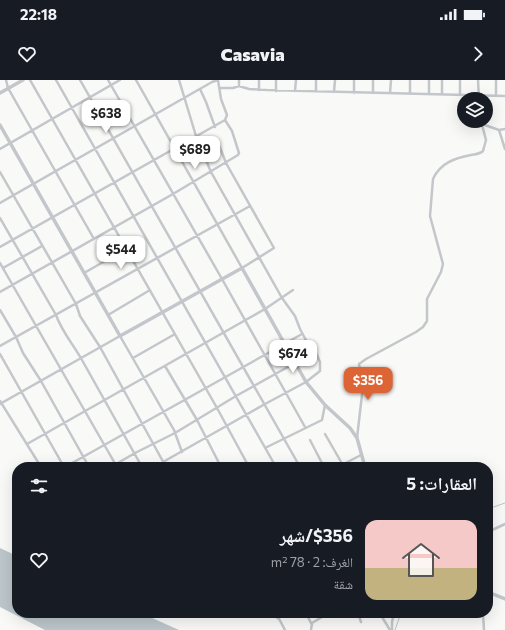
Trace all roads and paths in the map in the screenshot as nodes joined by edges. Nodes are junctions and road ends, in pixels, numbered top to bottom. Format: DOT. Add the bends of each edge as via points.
graph roads {
  1 [pos="6,80"];
  2 [pos="23,80"];
  3 [pos="30,80"];
  4 [pos="56,80"];
  5 [pos="80,80"];
  6 [pos="108,80"];
  7 [pos="120,80"];
  8 [pos="136,80"];
  9 [pos="179,80"];
  10 [pos="218,80"];
  11 [pos="239,80"];
  12 [pos="259,80"];
  13 [pos="276,80"];
  14 [pos="296,80"];
  15 [pos="316,80"];
  16 [pos="335,80"];
  17 [pos="354,80"];
  18 [pos="373,80"];
  19 [pos="391,80"];
  20 [pos="410,80"];
  21 [pos="430,80"];
  22 [pos="442,80"];
  23 [pos="460,80"];
  24 [pos="478,80"];
  25 [pos="496,80"];
  26 [pos="211,81"];
  27 [pos="111,85"];
  28 [pos="239,86"];
  29 [pos="8,88"];
  30 [pos="219,88"];
  31 [pos="200,89"];
  32 [pos="259,90"];
  33 [pos="276,91"];
  34 [pos="296,91"];
  35 [pos="316,91"];
  36 [pos="334,92"];
  37 [pos="460,92"];
  38 [pos="478,92"];
  39 [pos="0,93"];
  40 [pos="354,93"];
  41 [pos="373,93"];
  42 [pos="410,93"];
  43 [pos="390,94"];
  44 [pos="429,94"];
  45 [pos="442,94"];
  46 [pos="457,95"];
  47 [pos="493,96"];
  48 [pos="496,96"];
  49 [pos="505,96"];
  50 [pos="90,97"];
  51 [pos="184,97"];
  52 [pos="71,107"];
  53 [pos="155,114"];
  54 [pos="52,119"];
  55 [pos="225,120"];
  56 [pos="0,125"];
  57 [pos="135,126"];
  58 [pos="215,127"];
  59 [pos="493,127"];
  60 [pos="483,128"];
  61 [pos="505,129"];
  62 [pos="32,130"];
  63 [pos="499,130"];
  64 [pos="196,136"];
  65 [pos="113,138"];
  66 [pos="217,140"];
  67 [pos="10,142"];
  68 [pos="94,148"];
  69 [pos="175,148"];
  70 [pos="0,149"];
  71 [pos="505,149"];
  72 [pos="76,160"];
  73 [pos="154,160"];
  74 [pos="226,163"];
  75 [pos="55,171"];
  76 [pos="0,172"];
  77 [pos="132,172"];
  78 [pos="211,172"];
  79 [pos="114,182"];
  80 [pos="194,182"];
  81 [pos="34,184"];
  82 [pos="95,194"];
  83 [pos="173,194"];
  84 [pos="13,195"];
  85 [pos="0,202"];
  86 [pos="74,205"];
  87 [pos="152,206"];
  88 [pos="250,206"];
  89 [pos="234,215"];
  90 [pos="133,216"];
  91 [pos="0,218"];
  92 [pos="53,218"];
  93 [pos="218,224"];
  94 [pos="114,228"];
  95 [pos="32,229"];
  96 [pos="198,236"];
  97 [pos="94,239"];
  98 [pos="12,240"];
  99 [pos="42,246"];
  100 [pos="0,247"];
  101 [pos="176,247"];
  102 [pos="126,249"];
  103 [pos="72,251"];
  104 [pos="22,256"];
  105 [pos="157,258"];
  106 [pos="258,258"];
  107 [pos="52,262"];
  108 [pos="0,263"];
  109 [pos="2,268"];
  110 [pos="242,268"];
  111 [pos="138,269"];
  112 [pos="32,273"];
  113 [pos="84,273"];
  114 [pos="222,279"];
  115 [pos="12,285"];
  116 [pos="150,290"];
  117 [pos="293,290"];
  118 [pos="201,291"];
  119 [pos="0,292"];
  120 [pos="95,293"];
  121 [pos="282,298"];
  122 [pos="182,300"];
  123 [pos="76,304"];
  124 [pos="265,309"];
  125 [pos="0,310"];
  126 [pos="162,312"];
  127 [pos="56,315"];
  128 [pos="108,315"];
  129 [pos="245,320"];
  130 [pos="37,326"];
  131 [pos="224,332"];
  132 [pos="175,334"];
  133 [pos="302,334"];
  134 [pos="120,336"];
  135 [pos="16,337"];
  136 [pos="205,342"];
  137 [pos="284,344"];
  138 [pos="0,346"];
  139 [pos="100,347"];
  140 [pos="0,354"];
  141 [pos="186,354"];
  142 [pos="264,355"];
  143 [pos="81,358"];
  144 [pos="133,358"];
  145 [pos="295,363"];
  146 [pos="165,366"];
  147 [pos="244,367"];
  148 [pos="60,370"];
  149 [pos="276,374"];
  150 [pos="225,377"];
  151 [pos="144,378"];
  152 [pos="41,381"];
  153 [pos="306,382"];
  154 [pos="255,386"];
  155 [pos="205,388"];
  156 [pos="124,389"];
  157 [pos="22,392"];
  158 [pos="286,393"];
  159 [pos="236,396"];
  160 [pos="104,400"];
  161 [pos="185,400"];
  162 [pos="1,403"];
  163 [pos="265,404"];
  164 [pos="325,405"];
  165 [pos="217,408"];
  166 [pos="85,411"];
  167 [pos="163,412"];
  168 [pos="246,414"];
  169 [pos="197,420"];
  170 [pos="65,423"];
  171 [pos="142,424"];
  172 [pos="227,426"];
  173 [pos="305,428"];
  174 [pos="175,433"];
  175 [pos="45,434"];
  176 [pos="124,434"];
  177 [pos="325,434"];
  178 [pos="206,438"];
  179 [pos="357,438"];
  180 [pos="285,439"];
  181 [pos="310,440"];
  182 [pos="153,443"];
  183 [pos="27,444"];
  184 [pos="105,445"];
  185 [pos="265,448"];
  186 [pos="182,452"];
  187 [pos="135,453"];
  188 [pos="362,454"];
  189 [pos="83,457"];
  190 [pos="38,462"];
  191 [pos="62,462"];
  192 [pos="74,462"];
  193 [pos="86,462"];
  194 [pos="114,462"];
  195 [pos="122,462"];
  196 [pos="140,462"];
  197 [pos="163,462"];
  198 [pos="218,462"];
  199 [pos="246,462"];
  200 [pos="273,462"];
  201 [pos="297,462"];
  202 [pos="321,462"];
  203 [pos="341,462"];
  204 [pos="349,462"];
  205 [pos="364,462"];
  206 [pos="505,524"];
  207 [pos="493,530"];
  208 [pos="493,594"];
  209 [pos="505,599"];
  210 [pos="277,618"];
  211 [pos="309,618"];
  212 [pos="320,618"];
  213 [pos="360,618"];
  214 [pos="382,618"];
  215 [pos="393,618"];
  216 [pos="483,618"];
  217 [pos="280,620"];
  218 [pos="361,622"];
  219 [pos="312,623"];
  220 [pos="285,630"];
  221 [pos="312,630"];
  222 [pos="391,630"];
  223 [pos="484,630"];
  1 -- 29 [label="street"];
  2 -- 29 [label="street"];
  3 -- 54 [label="street"];
  4 -- 52 [label="street"];
  5 -- 50 [label="street"];
  6 -- 27 [label="street"];
  7 -- 27 [label="street"];
  8 -- 53 [label="street"];
  9 -- 51 [label="street"];
  10 -- 26 [label="street"];
  10 -- 30 [label="street"];
  11 -- 28 [label="street"];
  12 -- 32 [label="street"];
  13 -- 33 [label="street"];
  14 -- 34 [label="street"];
  15 -- 35 [label="street"];
  16 -- 36 [label="street"];
  17 -- 40 [label="street"];
  18 -- 41 [label="street"];
  19 -- 43 [label="street"];
  20 -- 42 [label="street"];
  21 -- 44 [label="street"];
  22 -- 45 [label="street"];
  23 -- 37 [label="street"];
  24 -- 38 [label="street"];
  25 -- 48 [label="street"];
  26 -- 31 [label="street"];
  27 -- 50 [label="street"];
  27 -- 57 [label="street"];
  28 -- 30 [label="street"];
  28 -- 32 [label="street"];
  29 -- 39 [label="street"];
  29 -- 62 [label="street"];
  30 -- 55 [label="street" via="227,115"];
  31 -- 51 [label="street"];
  31 -- 58 [label="street"];
  32 -- 33 [label="street"];
  33 -- 34 [label="street"];
  34 -- 35 [label="street"];
  35 -- 36 [label="street"];
  36 -- 40 [label="street"];
  40 -- 41 [label="street"];
  41 -- 43 [label="street"];
  42 -- 43 [label="street"];
  42 -- 44 [label="street"];
  44 -- 45 [label="street"];
  45 -- 46 [label="street"];
  47 -- 48 [label="street"];
  48 -- 49 [label="street"];
  50 -- 52 [label="street"];
  50 -- 65 [label="street"];
  51 -- 53 [label="street"];
  51 -- 64 [label="street"];
  52 -- 54 [label="street"];
  52 -- 68 [label="street"];
  53 -- 57 [label="street"];
  53 -- 69 [label="street"];
  54 -- 62 [label="street"];
  54 -- 72 [label="street"];
  55 -- 58 [label="street"];
  55 -- 74 [label="street" via="232,131 239,154"];
  56 -- 67 [label="street"];
  57 -- 65 [label="street"];
  57 -- 73 [label="street"];
  58 -- 64 [label="street"];
  59 -- 63 [label="street"];
  60 -- 179 [label="street" via="486,140 483,151 449,161 435,174 430,216 443,264 427,299 426,324 358,364 363,386"];
  61 -- 63 [label="street"];
  62 -- 67 [label="street"];
  62 -- 75 [label="street"];
  63 -- 71 [label="street"];
  64 -- 69 [label="street"];
  64 -- 78 [label="street"];
  65 -- 68 [label="street"];
  65 -- 77 [label="street"];
  66 -- 74 [label="street"];
  67 -- 70 [label="street"];
  67 -- 81 [label="street"];
  68 -- 72 [label="street"];
  68 -- 79 [label="street"];
  69 -- 73 [label="street"];
  69 -- 80 [label="street"];
  72 -- 75 [label="street"];
  72 -- 82 [label="street"];
  73 -- 77 [label="street"];
  73 -- 83 [label="street"];
  74 -- 78 [label="street"];
  74 -- 88 [label="street"];
  75 -- 81 [label="street"];
  75 -- 86 [label="street"];
  76 -- 84 [label="street"];
  77 -- 79 [label="street"];
  77 -- 87 [label="street"];
  78 -- 80 [label="street"];
  78 -- 89 [label="street"];
  79 -- 82 [label="street"];
  79 -- 90 [label="street"];
  80 -- 83 [label="street"];
  80 -- 93 [label="street"];
  81 -- 84 [label="street"];
  81 -- 92 [label="street"];
  82 -- 86 [label="street"];
  82 -- 94 [label="street"];
  83 -- 87 [label="street"];
  83 -- 96 [label="street"];
  84 -- 85 [label="street"];
  84 -- 95 [label="street"];
  86 -- 92 [label="street"];
  86 -- 97 [label="street"];
  87 -- 90 [label="street"];
  87 -- 101 [label="street"];
  88 -- 89 [label="street"];
  88 -- 106 [label="street" via="274,248"];
  89 -- 93 [label="street"];
  89 -- 106 [label="street"];
  90 -- 94 [label="street"];
  90 -- 105 [label="street"];
  91 -- 98 [label="street"];
  92 -- 95 [label="street"];
  92 -- 103 [label="street"];
  93 -- 96 [label="street"];
  93 -- 110 [label="street"];
  94 -- 97 [label="street"];
  94 -- 102 [label="street"];
  95 -- 98 [label="street"];
  95 -- 99 [label="street"];
  96 -- 101 [label="street"];
  96 -- 114 [label="street"];
  97 -- 103 [label="street"];
  98 -- 100 [label="street"];
  98 -- 104 [label="street"];
  99 -- 104 [label="street"];
  99 -- 107 [label="street"];
  101 -- 105 [label="street"];
  101 -- 118 [label="street"];
  102 -- 111 [label="street"];
  102 -- 113 [label="street"];
  103 -- 107 [label="street"];
  103 -- 113 [label="street"];
  104 -- 109 [label="street"];
  104 -- 112 [label="street"];
  105 -- 111 [label="street"];
  105 -- 122 [label="street"];
  106 -- 110 [label="street"];
  106 -- 121 [label="street"];
  107 -- 112 [label="street"];
  107 -- 123 [label="street"];
  108 -- 109 [label="street"];
  109 -- 115 [label="street"];
  110 -- 114 [label="street"];
  110 -- 124 [label="street"];
  111 -- 116 [label="street"];
  111 -- 120 [label="street"];
  112 -- 115 [label="street"];
  112 -- 127 [label="street"];
  113 -- 120 [label="street"];
  114 -- 118 [label="street"];
  114 -- 129 [label="street"];
  115 -- 119 [label="street"];
  115 -- 130 [label="street"];
  116 -- 126 [label="street"];
  116 -- 128 [label="street"];
  117 -- 121 [label="street"];
  118 -- 122 [label="street"];
  118 -- 131 [label="street"];
  120 -- 123 [label="street"];
  120 -- 128 [label="street"];
  121 -- 124 [label="street"];
  121 -- 133 [label="street" via="295,316"];
  122 -- 126 [label="street"];
  122 -- 136 [label="street"];
  123 -- 127 [label="street"];
  123 -- 139 [label="street" via="80,316"];
  124 -- 129 [label="street"];
  124 -- 137 [label="street"];
  125 -- 135 [label="street"];
  126 -- 132 [label="street"];
  126 -- 134 [label="street"];
  127 -- 130 [label="street"];
  127 -- 143 [label="street" via="63,332"];
  128 -- 134 [label="street"];
  129 -- 131 [label="street"];
  129 -- 142 [label="street"];
  130 -- 135 [label="street"];
  130 -- 148 [label="street"];
  131 -- 136 [label="street"];
  131 -- 147 [label="street"];
  132 -- 141 [label="street"];
  132 -- 144 [label="street"];
  133 -- 137 [label="street"];
  133 -- 153 [label="street" via="316,353 320,367 320,371"];
  134 -- 139 [label="street"];
  134 -- 144 [label="street"];
  135 -- 138 [label="street"];
  135 -- 152 [label="street"];
  136 -- 141 [label="street"];
  136 -- 150 [label="street"];
  137 -- 142 [label="street"];
  137 -- 145 [label="street"];
  139 -- 143 [label="street"];
  139 -- 156 [label="street"];
  140 -- 157 [label="street"];
  141 -- 146 [label="street"];
  141 -- 155 [label="street"];
  142 -- 147 [label="street"];
  142 -- 149 [label="street"];
  143 -- 148 [label="street"];
  143 -- 160 [label="street"];
  144 -- 151 [label="street"];
  145 -- 149 [label="street"];
  145 -- 153 [label="street"];
  146 -- 151 [label="street"];
  146 -- 161 [label="street"];
  147 -- 150 [label="street"];
  147 -- 154 [label="street"];
  148 -- 152 [label="street"];
  148 -- 166 [label="street"];
  149 -- 154 [label="street"];
  149 -- 158 [label="street"];
  150 -- 155 [label="street"];
  150 -- 159 [label="street"];
  151 -- 156 [label="street"];
  151 -- 167 [label="street"];
  152 -- 157 [label="street"];
  152 -- 170 [label="street"];
  153 -- 158 [label="street"];
  153 -- 164 [label="street"];
  154 -- 159 [label="street"];
  154 -- 163 [label="street"];
  155 -- 161 [label="street"];
  155 -- 165 [label="street"];
  156 -- 160 [label="street"];
  156 -- 171 [label="street"];
  157 -- 162 [label="street"];
  157 -- 175 [label="street"];
  158 -- 163 [label="street"];
  158 -- 173 [label="street"];
  159 -- 165 [label="street"];
  159 -- 168 [label="street"];
  160 -- 166 [label="street"];
  160 -- 176 [label="street"];
  161 -- 167 [label="street"];
  161 -- 169 [label="street"];
  162 -- 183 [label="street"];
  163 -- 168 [label="street"];
  163 -- 180 [label="street"];
  164 -- 173 [label="street" via="323,419"];
  164 -- 179 [label="street"];
  165 -- 169 [label="street"];
  165 -- 172 [label="street"];
  166 -- 170 [label="street"];
  166 -- 184 [label="street"];
  167 -- 171 [label="street"];
  167 -- 174 [label="street"];
  168 -- 172 [label="street"];
  168 -- 185 [label="street"];
  169 -- 174 [label="street"];
  169 -- 178 [label="street"];
  170 -- 175 [label="street"];
  170 -- 189 [label="street"];
  171 -- 176 [label="street"];
  171 -- 182 [label="street"];
  172 -- 178 [label="street"];
  172 -- 199 [label="street"];
  173 -- 180 [label="street"];
  174 -- 182 [label="street"];
  174 -- 186 [label="street"];
  175 -- 183 [label="street"];
  175 -- 191 [label="street"];
  176 -- 184 [label="street"];
  176 -- 187 [label="street"];
  177 -- 203 [label="street"];
  178 -- 186 [label="street"];
  178 -- 198 [label="street"];
  179 -- 188 [label="street"];
  180 -- 185 [label="street"];
  180 -- 201 [label="street"];
  181 -- 202 [label="street"];
  182 -- 187 [label="street"];
  182 -- 197 [label="street"];
  183 -- 190 [label="street"];
  184 -- 189 [label="street"];
  184 -- 194 [label="street"];
  185 -- 200 [label="street"];
  186 -- 197 [label="street"];
  187 -- 195 [label="street"];
  187 -- 196 [label="street"];
  188 -- 204 [label="street"];
  188 -- 205 [label="street"];
  189 -- 192 [label="street"];
  189 -- 193 [label="street"];
  206 -- 207 [label="street"];
  208 -- 209 [label="street"];
  210 -- 217 [label="street"];
  211 -- 219 [label="street"];
  212 -- 219 [label="street"];
  213 -- 218 [label="street"];
  214 -- 222 [label="street"];
  215 -- 222 [label="street"];
  216 -- 223 [label="street"];
  217 -- 220 [label="street"];
  219 -- 221 [label="street"];
}
